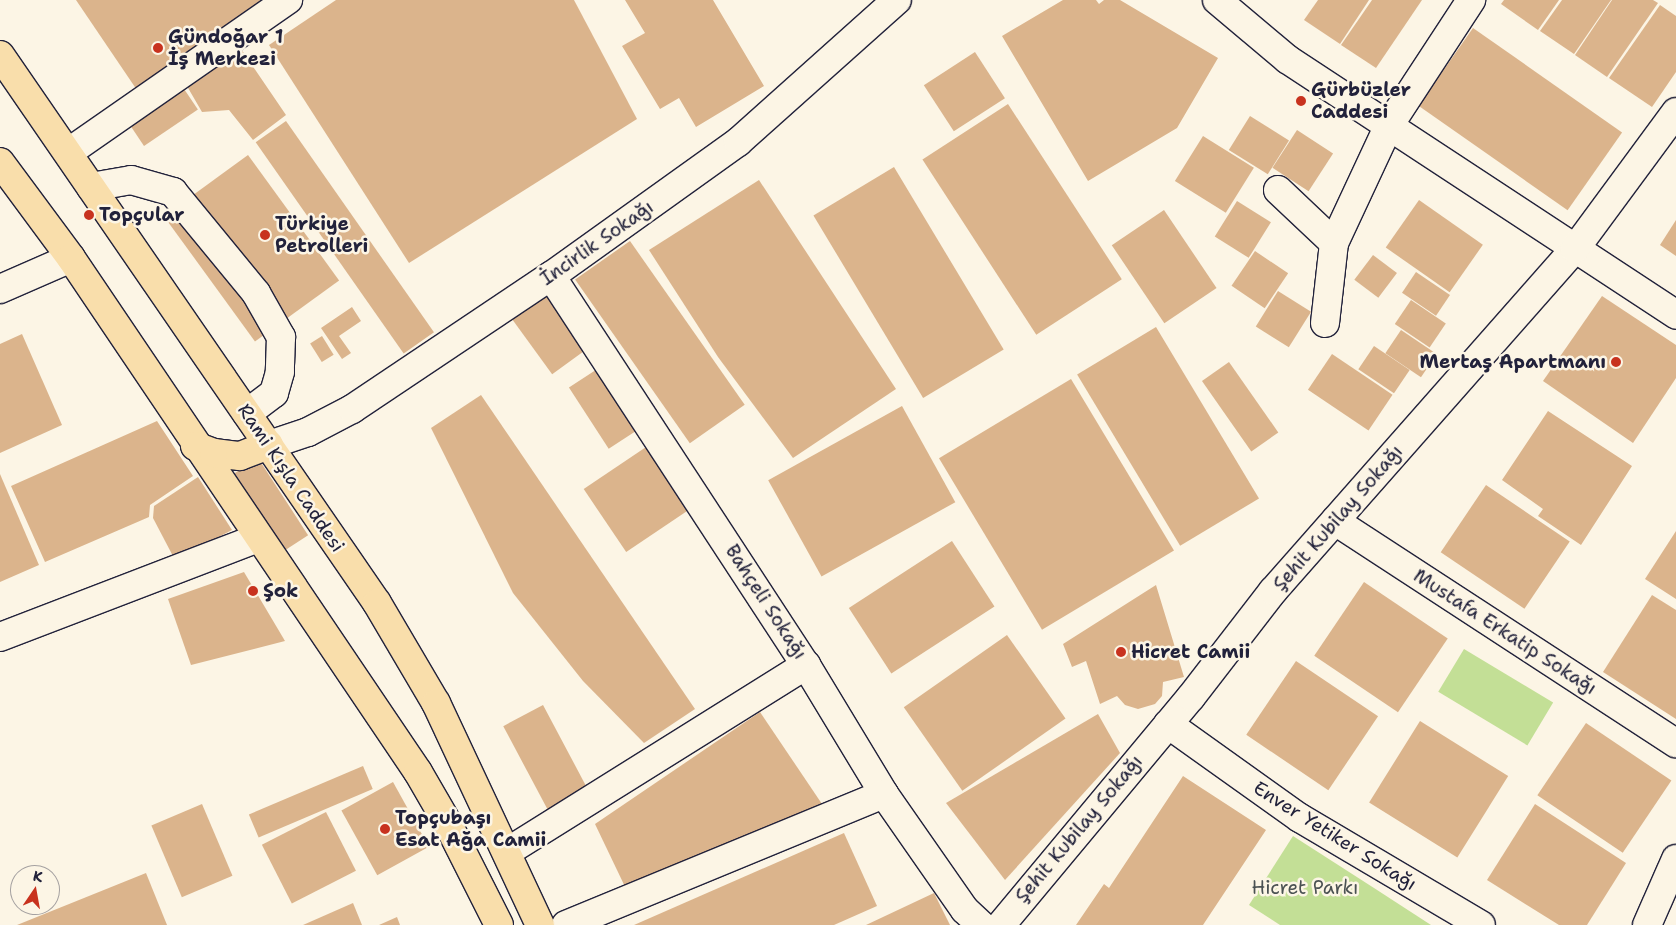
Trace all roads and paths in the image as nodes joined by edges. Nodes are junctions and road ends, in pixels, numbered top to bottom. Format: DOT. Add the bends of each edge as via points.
graph roads {
  1 [pos="288,0"];
  2 [pos="897,0"];
  3 [pos="1217,0"];
  4 [pos="1470,0"];
  5 [pos="0,55"];
  6 [pos="1676,112"];
  7 [pos="1388,127"];
  8 [pos="69,152"];
  9 [pos="0,162"];
  10 [pos="92,187"];
  11 [pos="1278,190"];
  12 [pos="1334,243"];
  13 [pos="1575,249"];
  14 [pos="71,258"];
  15 [pos="551,276"];
  16 [pos="0,289"];
  17 [pos="1676,315"];
  18 [pos="1325,323"];
  19 [pos="247,413"];
  20 [pos="269,445"];
  21 [pos="195,446"];
  22 [pos="1335,521"];
  23 [pos="258,538"];
  24 [pos="0,637"];
  25 [pos="806,665"];
  26 [pos="1168,724"];
  27 [pos="1676,743"];
  28 [pos="884,794"];
  29 [pos="507,852"];
  30 [pos="1676,859"];
  31 [pos="498,925"];
  32 [pos="540,925"];
  33 [pos="566,925"];
  34 [pos="982,925"];
  35 [pos="1001,925"];
  36 [pos="1481,925"];
  37 [pos="1647,925"];
  1 -- 8 [label="street"];
  2 -- 15 [label="street, İncirlik Sokağı" via="738,142"];
  3 -- 7 [label="street" via="1288,60"];
  4 -- 7 [label="street"];
  5 -- 8 [label="main road, Rami Kışla Caddesi"];
  6 -- 13 [label="street, Şehit Kubilay Sokağı"];
  7 -- 12 [label="street"];
  7 -- 13 [label="street"];
  8 -- 10 [label="main road, Rami Kışla Caddesi"];
  9 -- 14 [label="main road"];
  10 -- 19 [label="main road, Rami Kışla Caddesi"];
  10 -- 19 [label="street" via="131,180 173,192 256,293 282,337 280,372 274,393"];
  11 -- 12 [label="street"];
  12 -- 18 [label="street"];
  13 -- 17 [label="street"];
  13 -- 22 [label="street, Şehit Kubilay Sokağı"];
  14 -- 16 [label="street"];
  14 -- 21 [label="main road"];
  15 -- 20 [label="street, İncirlik Sokağı" via="352,409 308,432"];
  15 -- 25 [label="street, Bahçeli Sokağı"];
  19 -- 20 [label="main road, Rami Kışla Caddesi"];
  20 -- 21 [label="main road" via="240,456 214,453"];
  20 -- 29 [label="main road, Rami Kışla Caddesi" via="405,648 436,703"];
  21 -- 23 [label="main road"];
  22 -- 26 [label="street, Şehit Kubilay Sokağı" via="1273,591"];
  22 -- 27 [label="street, Mustafa Erkatip Sokağı"];
  23 -- 24 [label="street"];
  23 -- 31 [label="main road" via="418,772 456,838"];
  25 -- 28 [label="street, Bahçeli Sokağı"];
  25 -- 29 [label="street"];
  26 -- 35 [label="street, Şehit Kubilay Sokağı"];
  26 -- 36 [label="street, Enver Yetiker Sokağı" via="1300,818"];
  28 -- 33 [label="street"];
  28 -- 34 [label="street, Bahçeli Sokağı" via="965,910"];
  29 -- 32 [label="main road, Rami Kışla Caddesi"];
  30 -- 37 [label="street"];
}
